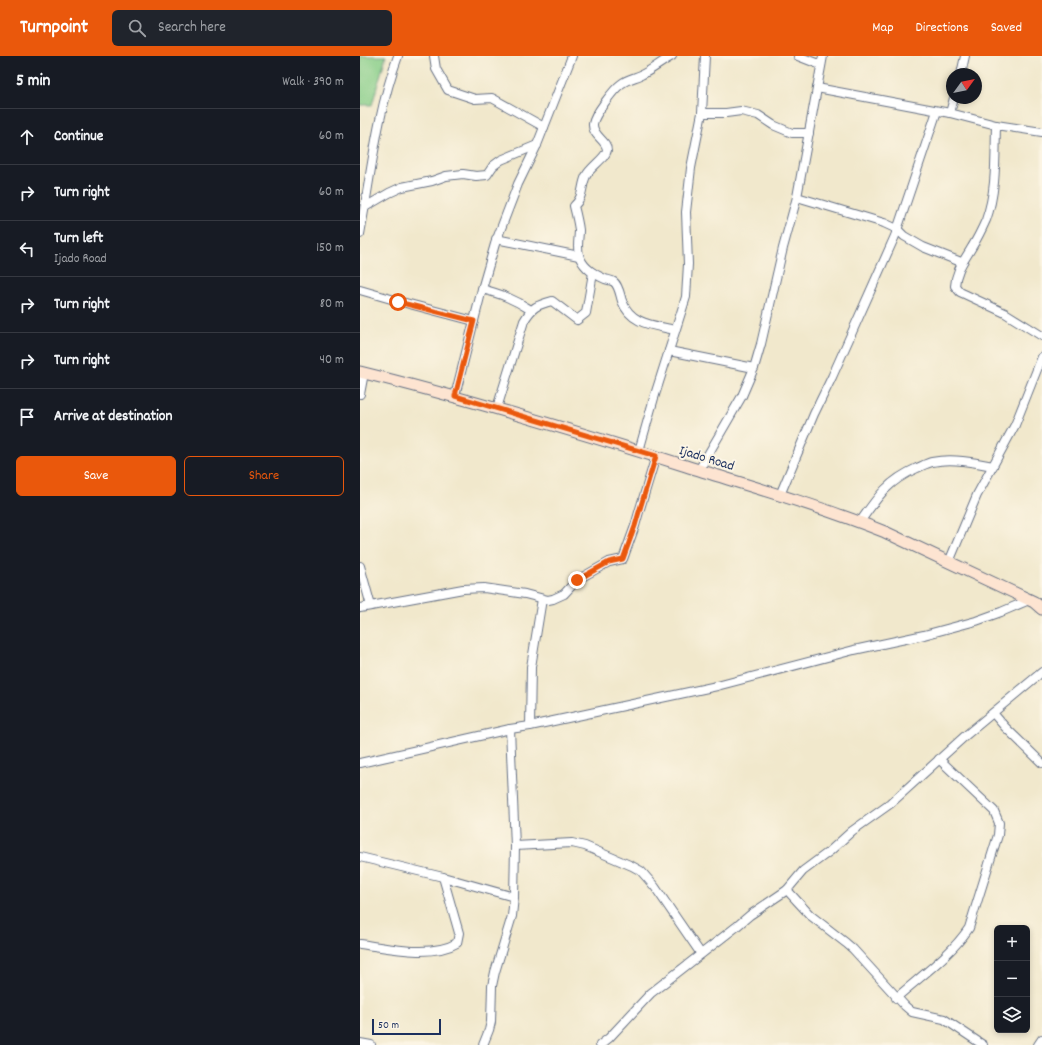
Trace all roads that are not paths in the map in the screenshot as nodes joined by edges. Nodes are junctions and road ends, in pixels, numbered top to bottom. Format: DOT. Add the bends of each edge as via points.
graph roads {
  1 [pos="398,56"];
  2 [pos="434,56"];
  3 [pos="572,56"];
  4 [pos="672,56"];
  5 [pos="705,56"];
  6 [pos="798,56"];
  7 [pos="823,56"];
  8 [pos="965,56"];
  9 [pos="821,66"];
  10 [pos="962,68"];
  11 [pos="817,88"];
  12 [pos="952,104"];
  13 [pos="937,111"];
  14 [pos="702,113"];
  15 [pos="950,114"];
  16 [pos="996,125"];
  17 [pos="544,127"];
  18 [pos="1042,132"];
  19 [pos="809,133"];
  20 [pos="537,145"];
  21 [pos="797,197"];
  22 [pos="365,207"];
  23 [pos="897,229"];
  24 [pos="360,234"];
  25 [pos="496,239"];
  26 [pos="579,256"];
  27 [pos="962,262"];
  28 [pos="593,273"];
  29 [pos="482,289"];
  30 [pos="360,290"];
  31 [pos="531,310"];
  32 [pos="474,321"];
  33 [pos="675,330"];
  34 [pos="1042,336"];
  35 [pos="669,351"];
  36 [pos="1042,357"];
  37 [pos="754,368"];
  38 [pos="362,372"];
  39 [pos="360,394"];
  40 [pos="455,396"];
  41 [pos="497,408"];
  42 [pos="639,451"];
  43 [pos="656,456"];
  44 [pos="993,466"];
  45 [pos="699,470"];
  46 [pos="780,495"];
  47 [pos="860,522"];
  48 [pos="949,562"];
  49 [pos="360,566"];
  50 [pos="542,599"];
  51 [pos="1037,603"];
  52 [pos="371,606"];
  53 [pos="360,608"];
  54 [pos="1042,672"];
  55 [pos="993,713"];
  56 [pos="530,726"];
  57 [pos="510,729"];
  58 [pos="939,759"];
  59 [pos="360,763"];
  60 [pos="1042,763"];
  61 [pos="515,846"];
  62 [pos="360,857"];
  63 [pos="443,877"];
  64 [pos="787,890"];
  65 [pos="514,897"];
  66 [pos="360,944"];
  67 [pos="701,954"];
  68 [pos="896,998"];
  69 [pos="1042,1039"];
  70 [pos="360,1043"];
  71 [pos="371,1045"];
  72 [pos="483,1045"];
  73 [pos="600,1045"];
  74 [pos="983,1045"];
  75 [pos="1038,1045"];
  1 -- 22 [label="street" via="381,112"];
  2 -- 17 [label="street" via="436,69 448,90 475,99 492,98"];
  3 -- 17 [label="street"];
  4 -- 26 [label="street" via="622,83 609,96 593,122 593,129 607,149 604,156 590,169 578,203 574,206 579,232"];
  5 -- 14 [label="street"];
  6 -- 9 [label="street"];
  7 -- 9 [label="street"];
  8 -- 10 [label="street"];
  9 -- 11 [label="street"];
  11 -- 13 [label="street"];
  11 -- 19 [label="street"];
  12 -- 15 [label="street"];
  13 -- 15 [label="street"];
  13 -- 23 [label="street"];
  14 -- 19 [label="street" via="741,111 758,115 792,133"];
  14 -- 33 [label="street" via="691,168 686,212 686,297"];
  15 -- 16 [label="street"];
  16 -- 18 [label="street"];
  16 -- 27 [label="street" via="993,191 986,219"];
  17 -- 20 [label="street"];
  19 -- 21 [label="street"];
  20 -- 22 [label="street" via="501,160 487,175 446,176 402,187"];
  20 -- 25 [label="street"];
  21 -- 23 [label="street"];
  21 -- 37 [label="street"];
  22 -- 24 [label="street"];
  23 -- 27 [label="street" via="923,247"];
  23 -- 46 [label="street"];
  25 -- 26 [label="street"];
  25 -- 29 [label="street"];
  26 -- 28 [label="street"];
  27 -- 34 [label="street" via="955,278 955,286 960,292 1005,313"];
  28 -- 31 [label="street" via="586,314 577,320 552,301"];
  28 -- 33 [label="street" via="614,282 622,302 633,318"];
  29 -- 31 [label="street" via="508,296"];
  29 -- 32 [label="street"];
  30 -- 32 [label="street"];
  31 -- 41 [label="street" via="523,326"];
  32 -- 40 [label="street"];
  33 -- 35 [label="street"];
  35 -- 37 [label="street"];
  35 -- 42 [label="street"];
  36 -- 44 [label="street" via="1015,425"];
  37 -- 45 [label="street" via="742,396"];
  38 -- 39 [label="street"];
  38 -- 40 [label="street, Ijado Road"];
  40 -- 41 [label="street, Ijado Road"];
  41 -- 42 [label="street, Ijado Road"];
  42 -- 43 [label="street, Ijado Road"];
  43 -- 45 [label="street, Ijado Road"];
  43 -- 50 [label="street" via="623,559 609,562 577,580 558,597"];
  44 -- 47 [label="street" via="973,462 930,462 906,473 888,486"];
  44 -- 48 [label="street" via="977,495"];
  45 -- 46 [label="street, Ijado Road"];
  46 -- 47 [label="street, Ijado Road"];
  47 -- 48 [label="street, Ijado Road"];
  48 -- 51 [label="street, Ijado Road"];
  49 -- 52 [label="street"];
  50 -- 52 [label="street" via="484,588 463,589"];
  50 -- 56 [label="street" via="531,667"];
  51 -- 56 [label="street" via="924,635 854,650 717,686"];
  52 -- 53 [label="street"];
  54 -- 55 [label="street"];
  55 -- 58 [label="street"];
  55 -- 60 [label="street"];
  56 -- 57 [label="street"];
  57 -- 59 [label="street"];
  57 -- 61 [label="street"];
  58 -- 64 [label="street" via="890,804 803,871"];
  58 -- 68 [label="street" via="994,811 999,823 998,835 969,928 962,939"];
  61 -- 65 [label="street"];
  61 -- 67 [label="street" via="578,844 641,871"];
  62 -- 63 [label="street"];
  63 -- 65 [label="street"];
  63 -- 66 [label="street" via="459,933 457,943 449,948 421,951"];
  64 -- 67 [label="street" via="750,915"];
  64 -- 68 [label="street" via="810,915 853,949"];
  65 -- 72 [label="street" via="512,916 492,986 491,1022"];
  67 -- 73 [label="street" via="651,993"];
  68 -- 74 [label="street" via="912,1012 944,1018"];
  69 -- 75 [label="street"];
  70 -- 71 [label="street"];
}
